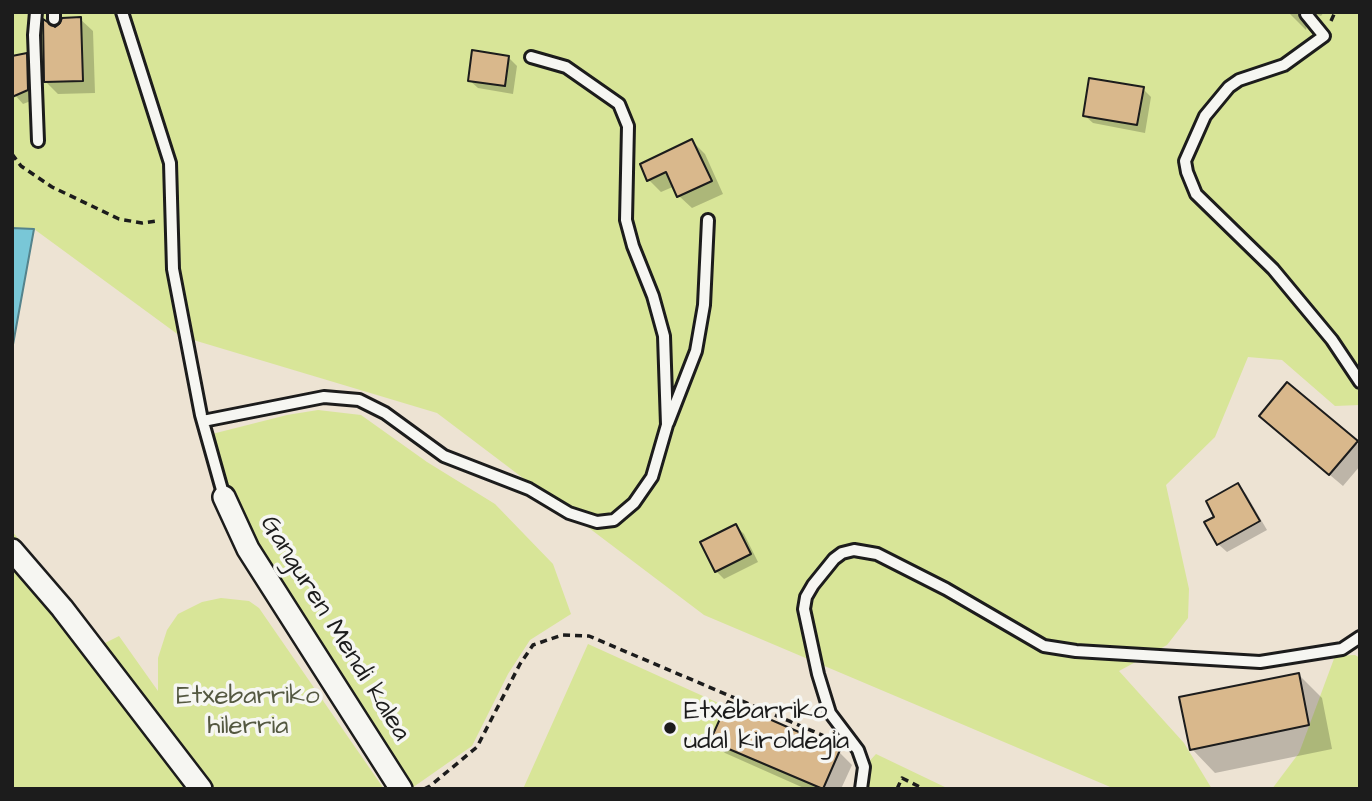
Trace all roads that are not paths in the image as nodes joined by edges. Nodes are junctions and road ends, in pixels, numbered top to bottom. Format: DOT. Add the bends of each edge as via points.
graph roads {
  1 [pos="36,12"];
  2 [pos="122,12"];
  3 [pos="1306,14"];
  4 [pos="531,57"];
  5 [pos="37,141"];
  6 [pos="708,220"];
  7 [pos="1360,382"];
  8 [pos="203,421"];
  9 [pos="667,425"];
  10 [pos="224,497"];
  11 [pos="12,550"];
  12 [pos="1360,637"];
  13 [pos="201,789"];
  14 [pos="401,789"];
  15 [pos="861,789"];
  1 -- 5 [label="lane"];
  2 -- 8 [label="lane" via="170,163 173,269"];
  3 -- 7 [label="lane" via="1324,36 1284,65 1239,80 1219,96 1185,161 1196,194 1273,270 1332,340"];
  4 -- 9 [label="lane" via="566,67 619,104 628,126 626,220 664,337"];
  6 -- 9 [label="lane" via="705,304 696,351"];
  8 -- 9 [label="lane" via="324,397 359,400 444,456 597,522 614,520 634,503 652,477"];
  8 -- 10 [label="lane"];
  10 -- 14 [label="street, Ganguren Mendi kalea" via="248,549"];
  11 -- 13 [label="street"];
  12 -- 15 [label="lane" via="1342,649 1260,662 1104,654 1044,646 877,554 842,553 813,585 804,610 830,713 858,750 864,767"];
}
